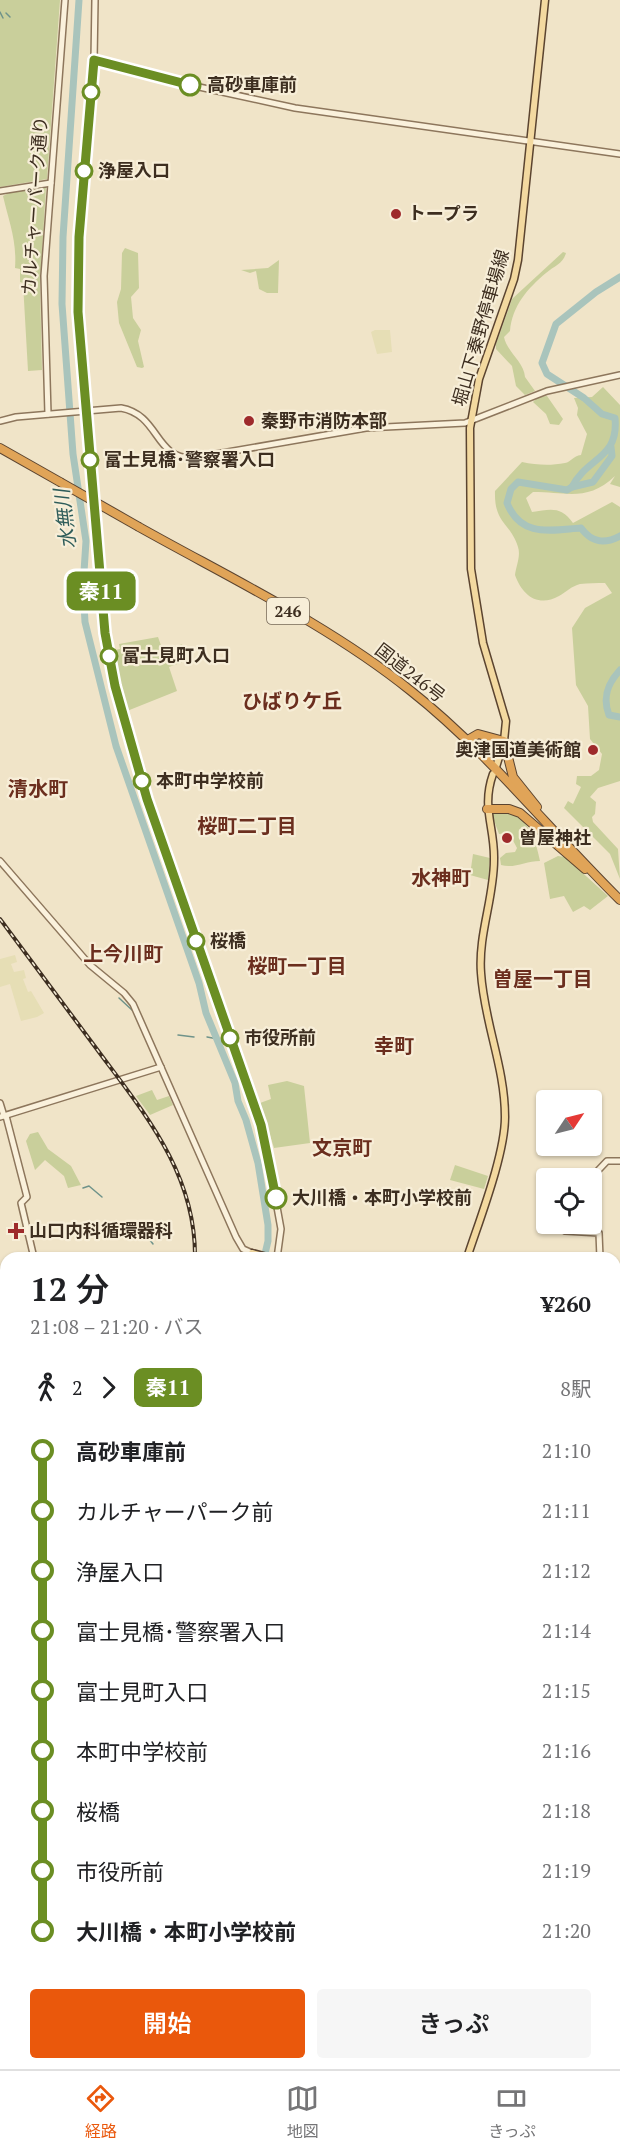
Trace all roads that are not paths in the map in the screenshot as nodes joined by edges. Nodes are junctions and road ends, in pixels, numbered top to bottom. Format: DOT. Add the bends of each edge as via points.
graph roads {
  1 [pos="64,0"];
  2 [pos="95,0"];
  3 [pos="545,0"];
  4 [pos="94,60"];
  5 [pos="529,140"];
  6 [pos="620,154"];
  7 [pos="51,183"];
  8 [pos="0,191"];
  9 [pos="620,375"];
  10 [pos="84,411"];
  11 [pos="52,414"];
  12 [pos="471,421"];
  13 [pos="0,422"];
  14 [pos="0,448"];
  15 [pos="465,741"];
  16 [pos="504,741"];
  17 [pos="496,767"];
  18 [pos="493,774"];
  19 [pos="487,809"];
  20 [pos="560,836"];
  21 [pos="0,861"];
  22 [pos="600,880"];
  23 [pos="620,900"];
  24 [pos="161,1067"];
  25 [pos="0,1103"];
  26 [pos="4,1116"];
  27 [pos="620,1161"];
  28 [pos="600,1168"];
  29 [pos="598,1234"];
  30 [pos="33,1252"];
  31 [pos="248,1252"];
  32 [pos="278,1252"];
  33 [pos="469,1252"];
  34 [pos="600,1252"];
  1 -- 7 [label="street, カルチャーパーク通り"];
  2 -- 4 [label="street"];
  3 -- 5 [label="main road, 堀山下秦野停車場線"];
  4 -- 5 [label="street" via="295,108"];
  4 -- 10 [label="street" via="78,267"];
  5 -- 6 [label="street"];
  5 -- 12 [label="main road, 堀山下秦野停車場線" via="518,260 479,379"];
  7 -- 8 [label="street"];
  7 -- 11 [label="street, カルチャーパーク通り" via="44,284"];
  9 -- 12 [label="street" via="539,393"];
  10 -- 11 [label="street"];
  10 -- 12 [label="street" via="115,408 137,413 147,420 165,447 189,458 366,428"];
  10 -- 32 [label="street" via="105,633 114,678 147,799 265,1141 280,1229"];
  11 -- 13 [label="street"];
  12 -- 16 [label="main road, 堀山下秦野停車場線" via="471,569 483,643 504,709"];
  14 -- 15 [label="highway, 国道246号 / 246, bridge" via="357,651 430,706"];
  15 -- 16 [label="highway" via="478,734"];
  15 -- 20 [label="highway, 国道246号 / 246"];
  16 -- 17 [label="main road, 堀山下秦野停車場線"];
  16 -- 20 [label="highway" via="513,777"];
  18 -- 19 [label="main road"];
  19 -- 22 [label="highway" via="520,813"];
  19 -- 33 [label="main road" via="494,861 480,966 500,1064 505,1121"];
  20 -- 22 [label="highway, 国道246号 / 246"];
  21 -- 24 [label="street" via="90,965 127,996"];
  22 -- 23 [label="highway, 国道246号 / 246"];
  24 -- 26 [label="street"];
  24 -- 31 [label="street" via="236,1237"];
  25 -- 26 [label="street"];
  26 -- 30 [label="street" via="27,1197 21,1203"];
  27 -- 28 [label="street" via="607,1161"];
  29 -- 34 [label="street"];
}
